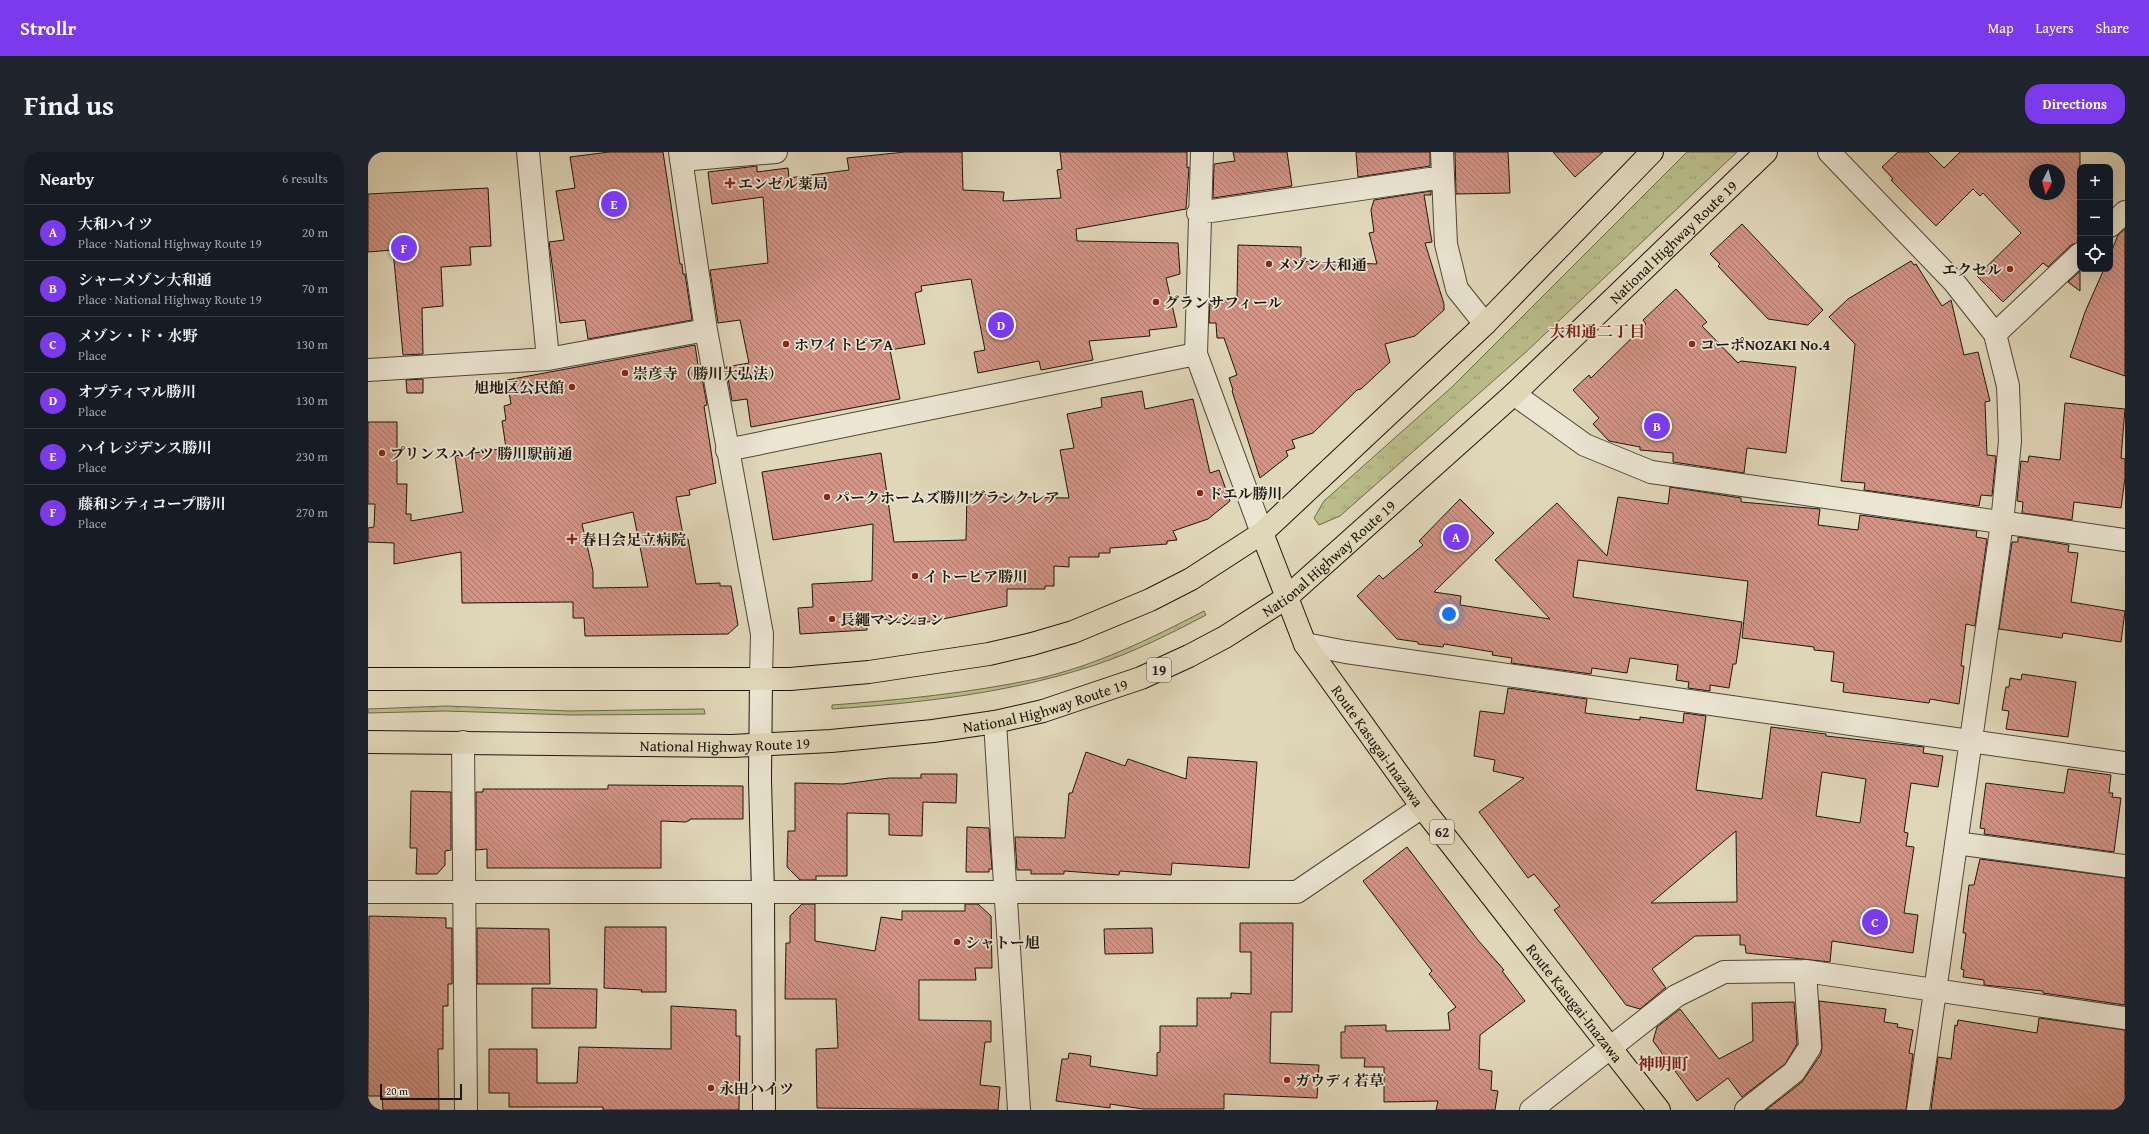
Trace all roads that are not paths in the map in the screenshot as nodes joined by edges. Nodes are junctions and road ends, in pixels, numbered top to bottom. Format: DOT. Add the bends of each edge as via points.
graph roads {
  1 [pos="528,152"];
  2 [pos="776,152"];
  3 [pos="1202,152"];
  4 [pos="1442,152"];
  5 [pos="1652,152"];
  6 [pos="1766,152"];
  7 [pos="1829,152"];
  8 [pos="680,156"];
  9 [pos="1443,177"];
  10 [pos="2125,212"];
  11 [pos="1198,213"];
  12 [pos="2113,223"];
  13 [pos="2077,257"];
  14 [pos="1485,324"];
  15 [pos="706,330"];
  16 [pos="1995,334"];
  17 [pos="1196,354"];
  18 [pos="548,359"];
  19 [pos="368,370"];
  20 [pos="1514,394"];
  21 [pos="727,450"];
  22 [pos="2002,523"];
  23 [pos="1262,533"];
  24 [pos="2125,540"];
  25 [pos="1286,598"];
  26 [pos="1305,644"];
  27 [pos="762,678"];
  28 [pos="368,679"];
  29 [pos="995,722"];
  30 [pos="368,742"];
  31 [pos="463,742"];
  32 [pos="1971,743"];
  33 [pos="760,745"];
  34 [pos="2125,764"];
  35 [pos="1422,807"];
  36 [pos="1956,843"];
  37 [pos="2125,866"];
  38 [pos="466,891"];
  39 [pos="368,892"];
  40 [pos="1007,892"];
  41 [pos="763,893"];
  42 [pos="1805,971"];
  43 [pos="1935,990"];
  44 [pos="2125,1018"];
  45 [pos="1611,1048"];
  46 [pos="466,1110"];
  47 [pos="764,1110"];
  48 [pos="1019,1110"];
  49 [pos="1531,1110"];
  50 [pos="1659,1110"];
  51 [pos="1746,1110"];
  52 [pos="1918,1110"];
  1 -- 18 [label="street"];
  2 -- 8 [label="street"];
  3 -- 11 [label="street"];
  4 -- 9 [label="street"];
  5 -- 14 [label="main road"];
  6 -- 20 [label="main road, National Highway Route 19 / 19"];
  7 -- 16 [label="street" via="1954,282"];
  8 -- 15 [label="street"];
  9 -- 11 [label="street"];
  9 -- 14 [label="street" via="1446,244 1457,289"];
  10 -- 12 [label="street"];
  11 -- 17 [label="street"];
  13 -- 16 [label="street"];
  14 -- 23 [label="main road"];
  15 -- 18 [label="street"];
  15 -- 21 [label="street"];
  16 -- 22 [label="street" via="2008,386 2010,441"];
  17 -- 21 [label="street"];
  17 -- 23 [label="street"];
  18 -- 19 [label="street"];
  20 -- 22 [label="street" via="1585,445 1651,472"];
  20 -- 25 [label="main road, National Highway Route 19 / 19"];
  21 -- 27 [label="street" via="762,634"];
  22 -- 24 [label="street"];
  22 -- 32 [label="street"];
  23 -- 25 [label="main road, Route Kasugai-Inazawa / 62"];
  23 -- 27 [label="main road" via="1191,579 1150,600 1073,632 1032,644 933,664 790,679"];
  25 -- 26 [label="main road, Route Kasugai-Inazawa / 62"];
  25 -- 29 [label="main road, National Highway Route 19 / 19" via="1224,637 1141,678 1043,711"];
  26 -- 32 [label="street"];
  26 -- 35 [label="main road, Route Kasugai-Inazawa / 62"];
  27 -- 28 [label="main road"];
  27 -- 33 [label="street"];
  29 -- 33 [label="main road, National Highway Route 19 / 19" via="871,738"];
  29 -- 40 [label="street"];
  30 -- 31 [label="main road, National Highway Route 19 / 19"];
  31 -- 33 [label="main road, National Highway Route 19 / 19"];
  31 -- 38 [label="street"];
  32 -- 34 [label="street"];
  32 -- 36 [label="street"];
  33 -- 41 [label="street"];
  35 -- 40 [label="street" via="1297,892"];
  35 -- 45 [label="main road, Route Kasugai-Inazawa / 62"];
  36 -- 37 [label="street"];
  36 -- 43 [label="street"];
  38 -- 39 [label="street"];
  38 -- 41 [label="street"];
  38 -- 46 [label="street"];
  40 -- 41 [label="street"];
  40 -- 48 [label="street"];
  41 -- 47 [label="street"];
  42 -- 43 [label="street"];
  42 -- 45 [label="street" via="1724,972 1676,996"];
  42 -- 51 [label="street" via="1810,1047 1794,1072"];
  43 -- 44 [label="street"];
  43 -- 52 [label="street"];
  45 -- 49 [label="street"];
  45 -- 50 [label="main road, Route Kasugai-Inazawa / 62"];
}
